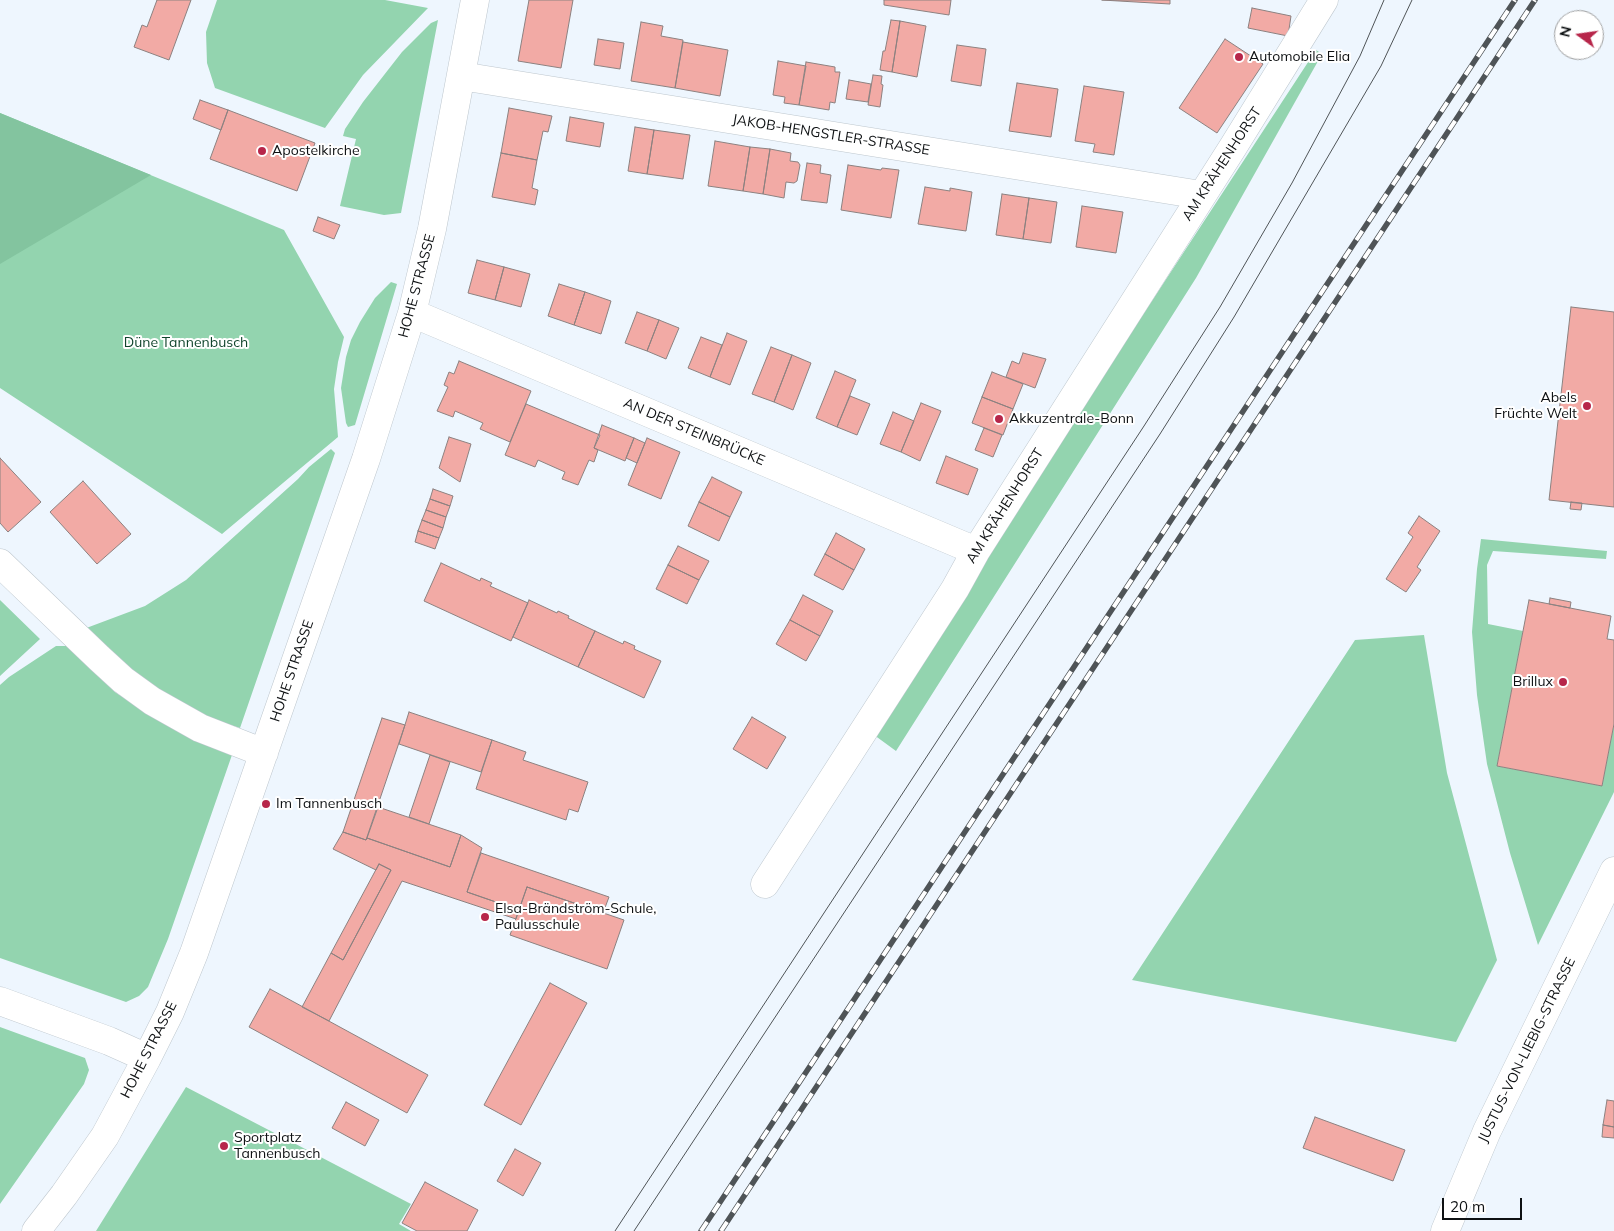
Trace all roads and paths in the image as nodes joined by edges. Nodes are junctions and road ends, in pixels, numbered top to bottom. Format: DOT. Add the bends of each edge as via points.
graph roads {
  1 [pos="475,0"];
  2 [pos="1324,0"];
  3 [pos="461,76"];
  4 [pos="1201,195"];
  5 [pos="412,313"];
  6 [pos="976,551"];
  7 [pos="0,564"];
  8 [pos="264,753"];
  9 [pos="1614,871"];
  10 [pos="765,884"];
  11 [pos="0,1001"];
  12 [pos="147,1058"];
  13 [pos="36,1231"];
  14 [pos="1445,1231"];
  1 -- 3 [label="street, HOHE STRASSE"];
  2 -- 4 [label="street, AM KRÄHENHORST"];
  3 -- 4 [label="street, JAKOB-HENGSTLER-STRASSE"];
  3 -- 5 [label="street, HOHE STRASSE" via="432,229"];
  4 -- 6 [label="street, AM KRÄHENHORST"];
  5 -- 6 [label="street, AN DER STEINBRÜCKE"];
  5 -- 8 [label="street, HOHE STRASSE" via="366,459"];
  6 -- 10 [label="street, AM KRÄHENHORST" via="956,589"];
  7 -- 8 [label="street" via="105,664 152,701 200,728"];
  8 -- 12 [label="street, HOHE STRASSE" via="194,953"];
  9 -- 14 [label="street, JUSTUS-VON-LIEBIG-STRASSE" via="1487,1131"];
  11 -- 12 [label="street"];
  12 -- 13 [label="street, HOHE STRASSE" via="105,1136"];
}
